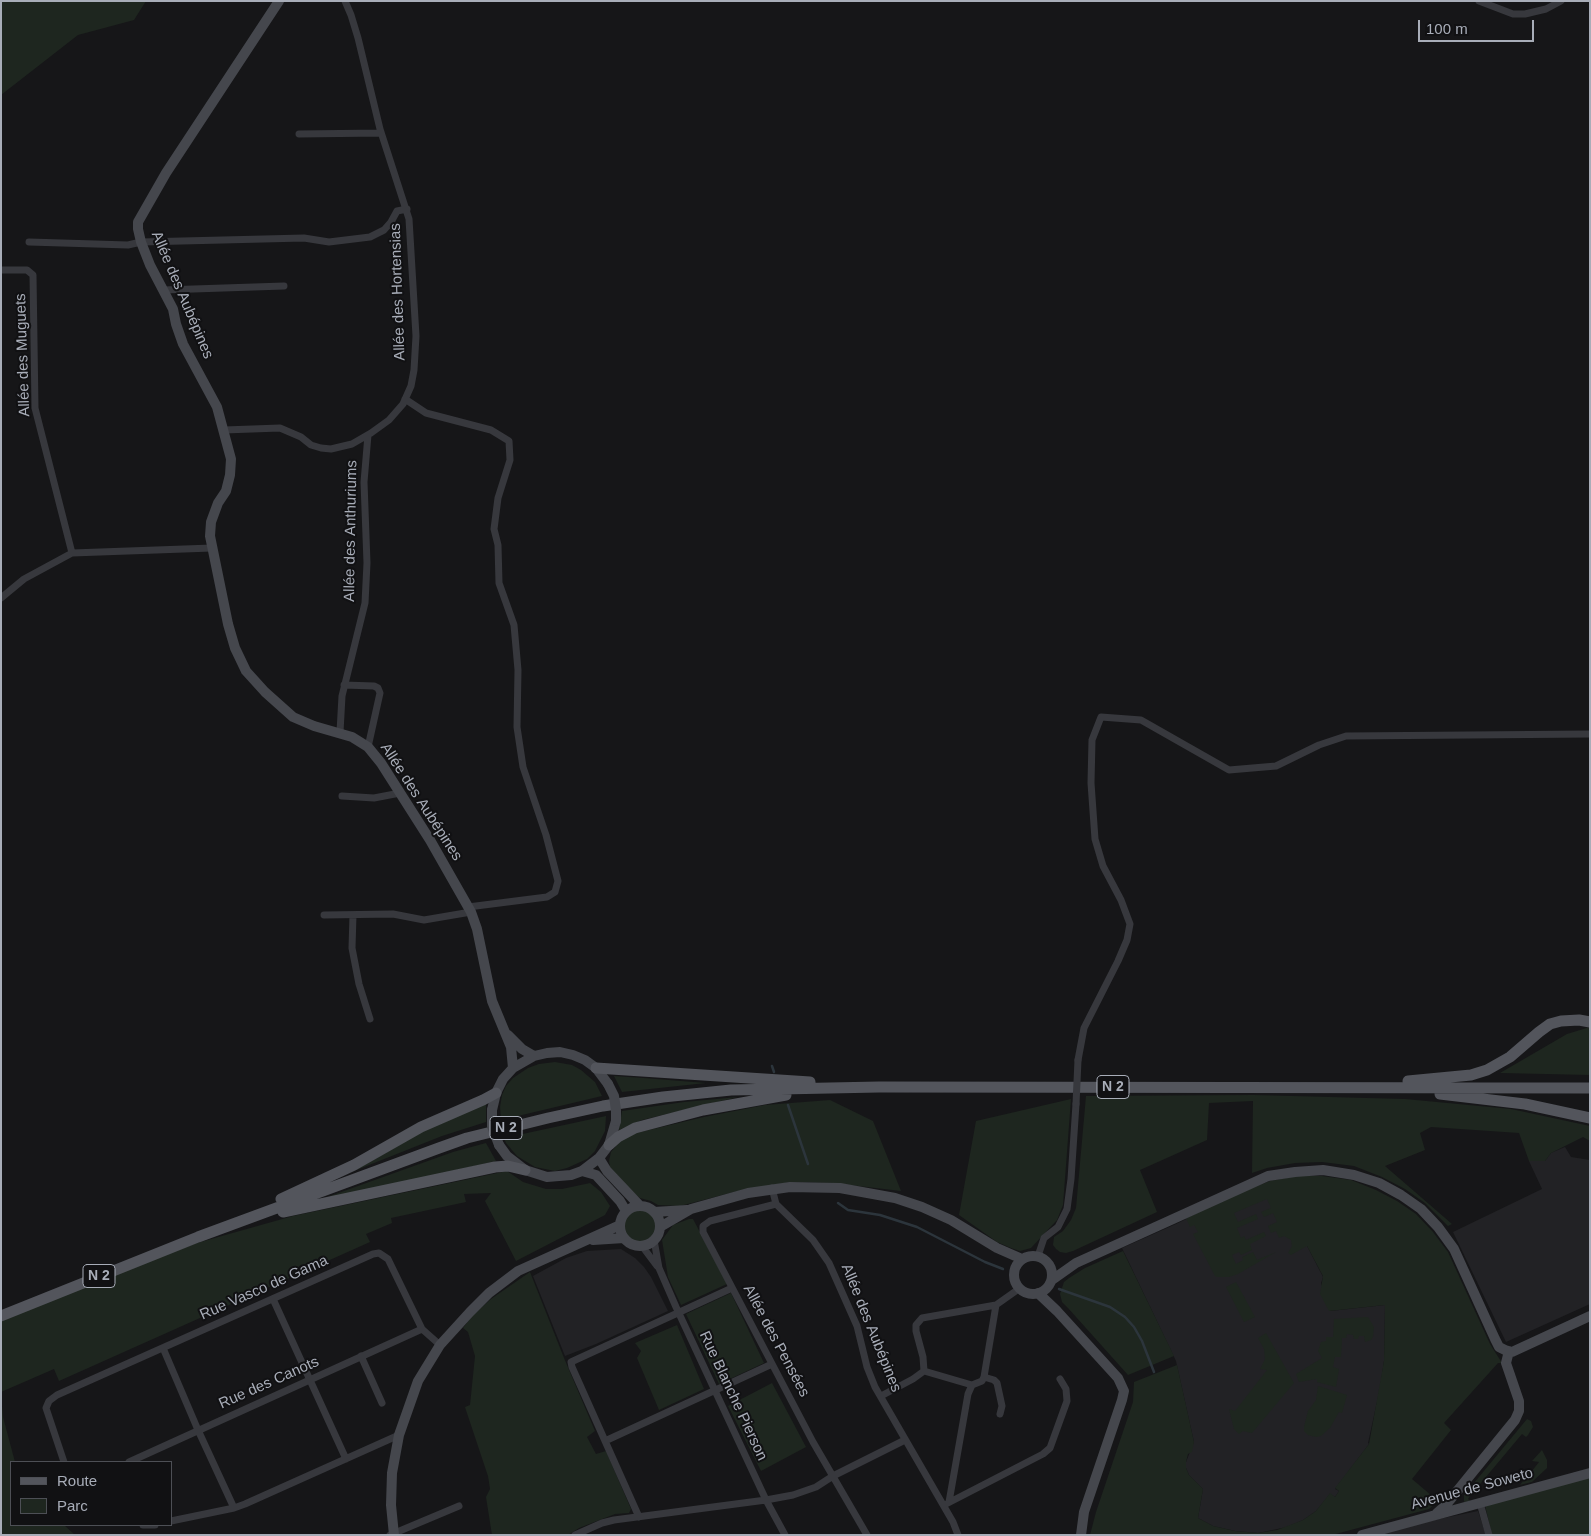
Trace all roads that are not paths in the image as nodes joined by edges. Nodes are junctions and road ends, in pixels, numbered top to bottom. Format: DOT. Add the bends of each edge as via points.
graph roads {
  1 [pos="279,1"];
  2 [pos="345,1"];
  3 [pos="1479,1"];
  4 [pos="1561,1"];
  5 [pos="381,133"];
  6 [pos="299,134"];
  7 [pos="407,209"];
  8 [pos="29,242"];
  9 [pos="140,242"];
  10 [pos="1,270"];
  11 [pos="284,286"];
  12 [pos="163,290"];
  13 [pos="405,399"];
  14 [pos="224,430"];
  15 [pos="368,435"];
  16 [pos="212,548"];
  17 [pos="72,553"];
  18 [pos="1,598"];
  19 [pos="344,685"];
  20 [pos="340,732"];
  21 [pos="1590,734"];
  22 [pos="368,747"];
  23 [pos="400,793"];
  24 [pos="342,796"];
  25 [pos="469,909"];
  26 [pos="324,915"];
  27 [pos="353,915"];
  28 [pos="370,1019"];
  29 [pos="1590,1022"];
  30 [pos="504,1031"];
  31 [pos="534,1056"];
  32 [pos="513,1068"];
  33 [pos="596,1068"];
  34 [pos="879,1087"];
  35 [pos="1346,1088"];
  36 [pos="1590,1088"];
  37 [pos="830,1089"];
  38 [pos="496,1093"];
  39 [pos="1590,1118"];
  40 [pos="609,1145"];
  41 [pos="599,1158"];
  42 [pos="525,1170"];
  43 [pos="582,1170"];
  44 [pos="772,1188"];
  45 [pos="776,1204"];
  46 [pos="640,1206"];
  47 [pos="691,1209"];
  48 [pos="626,1212"];
  49 [pos="654,1212"];
  50 [pos="620,1225"];
  51 [pos="660,1227"];
  52 [pos="198,1237"];
  53 [pos="624,1238"];
  54 [pos="589,1240"];
  55 [pos="654,1240"];
  56 [pos="642,1246"];
  57 [pos="997,1248"];
  58 [pos="1038,1256"];
  59 [pos="1022,1259"];
  60 [pos="1076,1263"];
  61 [pos="1049,1264"];
  62 [pos="659,1268"];
  63 [pos="1016,1269"];
  64 [pos="1050,1283"];
  65 [pos="732,1288"];
  66 [pos="1020,1288"];
  67 [pos="1038,1294"];
  68 [pos="273,1299"];
  69 [pos="996,1306"];
  70 [pos="1057,1311"];
  71 [pos="679,1312"];
  72 [pos="1,1316"];
  73 [pos="1590,1316"];
  74 [pos="422,1329"];
  75 [pos="440,1345"];
  76 [pos="163,1348"];
  77 [pos="1509,1351"];
  78 [pos="361,1356"];
  79 [pos="772,1364"];
  80 [pos="924,1371"];
  81 [pos="984,1377"];
  82 [pos="1060,1379"];
  83 [pos="309,1380"];
  84 [pos="972,1385"];
  85 [pos="715,1391"];
  86 [pos="881,1396"];
  87 [pos="382,1403"];
  88 [pos="1000,1414"];
  89 [pos="198,1430"];
  90 [pos="399,1435"];
  91 [pos="905,1440"];
  92 [pos="605,1441"];
  93 [pos="346,1460"];
  94 [pos="64,1461"];
  95 [pos="131,1461"];
  96 [pos="1590,1473"];
  97 [pos="833,1476"];
  98 [pos="766,1500"];
  99 [pos="1480,1503"];
  100 [pos="946,1504"];
  101 [pos="459,1506"];
  102 [pos="234,1508"];
  103 [pos="1435,1515"];
  104 [pos="639,1517"];
  105 [pos="172,1521"];
  106 [pos="392,1534"];
  107 [pos="575,1535"];
  108 [pos="785,1535"];
  109 [pos="866,1535"];
  110 [pos="958,1535"];
  111 [pos="1081,1535"];
  112 [pos="1362,1535"];
  113 [pos="1489,1535"];
  1 -- 9 [label="street, Allée des Aubépines" via="161,181 138,222"];
  2 -- 5 [label="street, Allée des Hortensias" via="358,38"];
  3 -- 4 [label="street" via="1508,12 1525,14"];
  5 -- 6 [label="street"];
  5 -- 7 [label="street, Allée des Hortensias"];
  7 -- 9 [label="street" via="397,211 384,230 370,237 329,242 304,238"];
  7 -- 13 [label="street, Allée des Hortensias" via="416,336 412,386"];
  8 -- 9 [label="street" via="128,245"];
  9 -- 12 [label="street, Allée des Aubépines"];
  10 -- 17 [label="street, Allée des Muguets" via="27,270 33,275 35,408"];
  11 -- 12 [label="street"];
  12 -- 14 [label="street, Allée des Aubépines" via="173,309 183,344 217,406"];
  13 -- 15 [label="street, Allée des Hortensias" via="389,420"];
  13 -- 25 [label="street" via="426,413 491,430 509,441 510,460 498,498 494,529 498,545 499,583 514,625 518,670 517,727 523,768 558,881 555,892 547,897"];
  14 -- 15 [label="street, Allée des Hortensias" via="280,428 311,445 326,448 352,444"];
  14 -- 16 [label="street, Allée des Aubépines" via="231,459 230,475 226,491 210,522"];
  15 -- 19 [label="street, Allée des Anthuriums" via="364,482 365,603"];
  16 -- 17 [label="street"];
  16 -- 20 [label="street, Allée des Aubépines" via="228,624 246,671 293,717"];
  17 -- 18 [label="street" via="24,580"];
  19 -- 20 [label="street, Allée des Anthuriums"];
  19 -- 22 [label="street" via="374,686 380,692"];
  20 -- 22 [label="street, Allée des Aubépines"];
  21 -- 58 [label="street, bridge" via="1346,736 1276,766 1229,770 1141,720 1101,717 1092,740 1095,839 1103,866 1130,924 1118,961 1084,1028 1078,1060 1067,1209 1058,1227 1044,1238"];
  22 -- 23 [label="street, Allée des Aubépines"];
  23 -- 24 [label="street" via="374,798"];
  23 -- 25 [label="street, Allée des Aubépines"];
  25 -- 27 [label="street" via="424,920 393,914"];
  25 -- 30 [label="street, Allée des Aubépines" via="477,930 492,1001"];
  26 -- 27 [label="street"];
  27 -- 28 [label="street" via="352,948"];
  29 -- 35 [label="main road, N 2" via="1579,1020 1550,1024 1510,1057 1488,1070 1470,1075"];
  30 -- 31 [label="street, Allée des Aubépines" via="522,1050"];
  30 -- 32 [label="street, Allée des Aubépines"];
  31 -- 32 [label="street"];
  31 -- 33 [label="street" via="560,1052 585,1060"];
  32 -- 38 [label="street"];
  33 -- 34 [label="main road"];
  33 -- 40 [label="street, bridge" via="614,1096 616,1121"];
  34 -- 35 [label="main road, N 2"];
  34 -- 37 [label="main road, N 2"];
  35 -- 36 [label="main road, N 2"];
  35 -- 39 [label="main road, N 2" via="1431,1093 1515,1103"];
  37 -- 40 [label="main road" via="703,1110 636,1128"];
  37 -- 52 [label="main road, N 2" via="731,1090 603,1106 548,1118 467,1138"];
  38 -- 42 [label="street, bridge" via="492,1126 499,1145"];
  38 -- 52 [label="main road" via="421,1127 354,1165"];
  40 -- 41 [label="street"];
  41 -- 43 [label="street"];
  41 -- 46 [label="street"];
  42 -- 43 [label="street" via="547,1177"];
  42 -- 52 [label="main road" via="495,1166 291,1209"];
  43 -- 48 [label="street" via="596,1175"];
  44 -- 45 [label="street"];
  44 -- 47 [label="street"];
  44 -- 57 [label="street" via="825,1187 895,1198 951,1220"];
  45 -- 65 [label="street, Allée des Pensées" via="703,1226 703,1232"];
  45 -- 86 [label="street, Allée des Aubépines" via="814,1240 829,1263 857,1326 867,1367"];
  46 -- 48 [label="street"];
  46 -- 49 [label="street"];
  47 -- 49 [label="street"];
  47 -- 51 [label="street"];
  48 -- 50 [label="street"];
  49 -- 51 [label="street"];
  50 -- 53 [label="street"];
  50 -- 54 [label="street"];
  51 -- 55 [label="street"];
  52 -- 72 [label="main road, N 2"];
  53 -- 54 [label="street"];
  53 -- 56 [label="street" via="635,1246"];
  54 -- 75 [label="street" via="518,1271 488,1293"];
  55 -- 56 [label="street"];
  55 -- 62 [label="street, Rue Blanche Pierson"];
  56 -- 62 [label="street, Rue Blanche Pierson"];
  57 -- 59 [label="street"];
  57 -- 63 [label="street"];
  58 -- 59 [label="street"];
  58 -- 61 [label="street"];
  59 -- 63 [label="street"];
  60 -- 61 [label="street"];
  60 -- 64 [label="street"];
  60 -- 77 [label="street" via="1268,1176 1323,1170 1354,1175 1401,1195 1438,1227 1454,1249 1499,1347"];
  61 -- 64 [label="street" via="1052,1272"];
  62 -- 71 [label="street, Rue Blanche Pierson"];
  63 -- 66 [label="street" via="1015,1278"];
  64 -- 67 [label="street"];
  64 -- 70 [label="street"];
  65 -- 71 [label="street"];
  65 -- 79 [label="street, Allée des Pensées"];
  66 -- 67 [label="street"];
  66 -- 69 [label="street"];
  67 -- 70 [label="street"];
  68 -- 74 [label="street, Rue Vasco de Gama" via="379,1253 388,1259"];
  68 -- 76 [label="street, Rue Vasco de Gama"];
  68 -- 83 [label="street"];
  69 -- 80 [label="street" via="918,1321 916,1331"];
  69 -- 81 [label="street"];
  70 -- 111 [label="street" via="1118,1378 1124,1391 1084,1512"];
  71 -- 85 [label="street, Rue Blanche Pierson"];
  71 -- 92 [label="street" via="571,1362"];
  73 -- 77 [label="street"];
  74 -- 75 [label="street, Rue Vasco de Gama"];
  74 -- 78 [label="street, Rue des Canots"];
  75 -- 90 [label="street" via="418,1381"];
  76 -- 89 [label="street"];
  76 -- 94 [label="street, Rue Vasco de Gama" via="49,1401 46,1408"];
  77 -- 103 [label="street" via="1506,1363 1519,1401 1515,1420"];
  78 -- 83 [label="street, Rue des Canots"];
  78 -- 87 [label="street"];
  79 -- 85 [label="street"];
  79 -- 97 [label="street, Allée des Pensées"];
  80 -- 84 [label="street"];
  80 -- 86 [label="street"];
  81 -- 84 [label="street"];
  81 -- 88 [label="street" via="997,1383 1002,1406"];
  82 -- 100 [label="street" via="1066,1389 1067,1401 1050,1448"];
  83 -- 89 [label="street, Rue des Canots"];
  83 -- 93 [label="street"];
  84 -- 100 [label="street"];
  85 -- 92 [label="street"];
  85 -- 98 [label="street, Rue Blanche Pierson"];
  86 -- 91 [label="street, Allée des Aubépines"];
  89 -- 95 [label="street, Rue des Canots"];
  89 -- 102 [label="street"];
  90 -- 93 [label="street"];
  90 -- 106 [label="street" via="392,1473"];
  91 -- 97 [label="street"];
  91 -- 100 [label="street, Allée des Aubépines"];
  92 -- 104 [label="street"];
  93 -- 102 [label="street"];
  96 -- 99 [label="street, Avenue de Soweto"];
  97 -- 98 [label="street" via="816,1487"];
  97 -- 109 [label="street, Allée des Pensées"];
  98 -- 104 [label="street"];
  98 -- 108 [label="street, Rue Blanche Pierson"];
  99 -- 103 [label="street, Avenue de Soweto"];
  99 -- 113 [label="street"];
  100 -- 110 [label="street, Allée des Aubépines"];
  101 -- 106 [label="street"];
  102 -- 105 [label="street"];
  103 -- 112 [label="street, Avenue de Soweto"];
  104 -- 107 [label="street" via="602,1523"];
}
